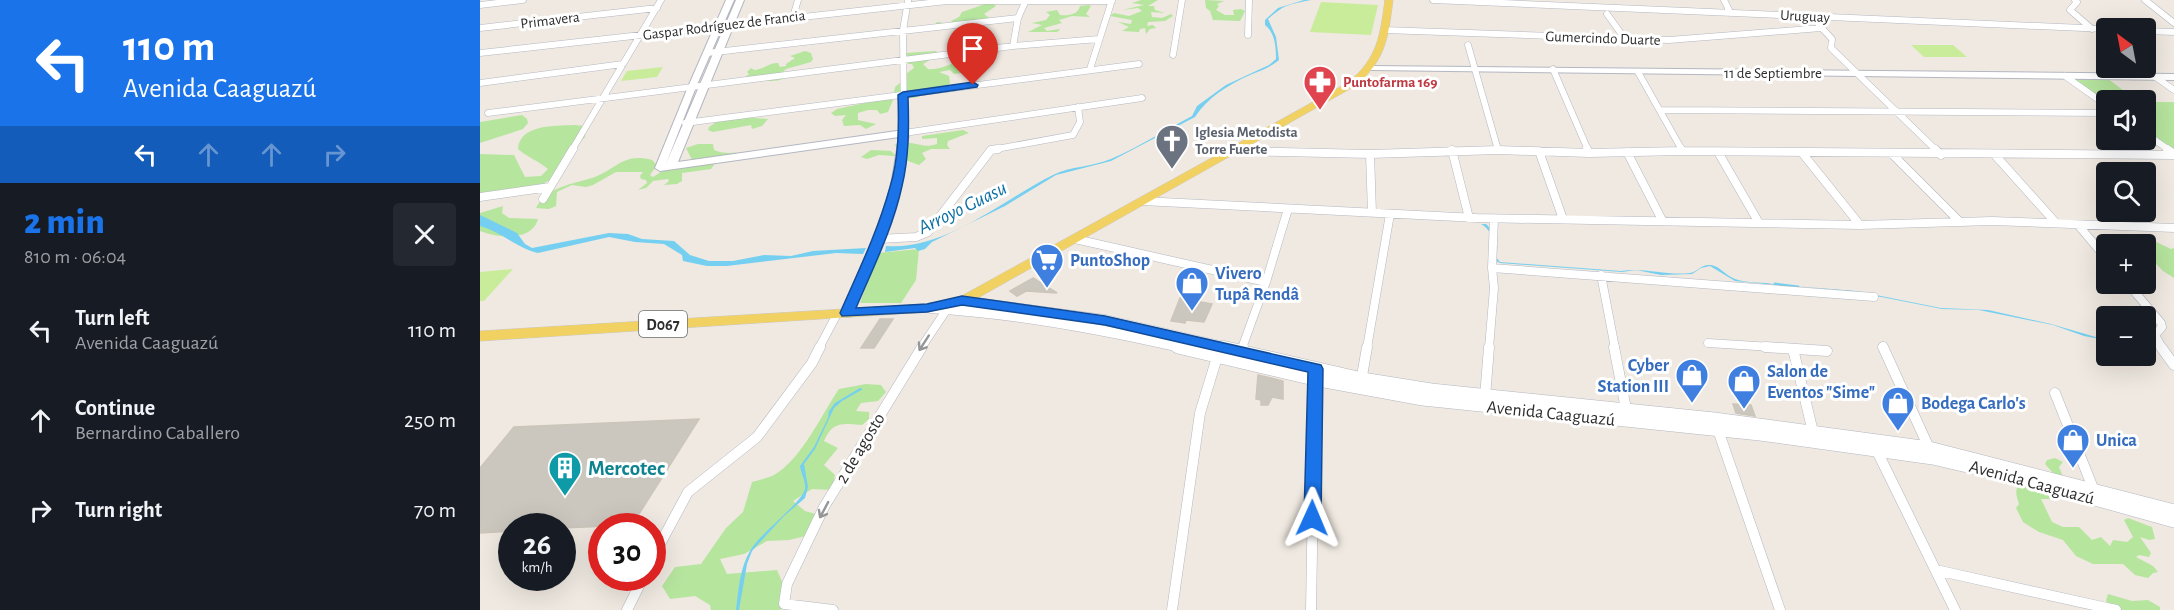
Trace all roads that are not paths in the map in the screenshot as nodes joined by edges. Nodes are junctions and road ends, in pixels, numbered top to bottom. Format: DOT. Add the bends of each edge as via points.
graph roads {
  1 [pos="523,0"];
  2 [pos="661,0"];
  3 [pos="730,0"];
  4 [pos="740,0"];
  5 [pos="798,0"];
  6 [pos="855,0"];
  7 [pos="974,0"];
  8 [pos="1026,0"];
  9 [pos="1112,0"];
  10 [pos="1182,0"];
  11 [pos="1249,0"];
  12 [pos="1389,0"];
  13 [pos="1433,0"];
  14 [pos="1724,0"];
  15 [pos="2075,0"];
  16 [pos="2145,0"];
  17 [pos="908,2"];
  18 [pos="480,5"];
  19 [pos="657,8"];
  20 [pos="851,10"];
  21 [pos="1730,12"];
  22 [pos="1607,14"];
  23 [pos="1814,16"];
  24 [pos="793,17"];
  25 [pos="1018,18"];
  26 [pos="2174,23"];
  27 [pos="732,24"];
  28 [pos="719,25"];
  29 [pos="480,28"];
  30 [pos="1821,28"];
  31 [pos="2092,29"];
  32 [pos="2096,29"];
  33 [pos="903,30"];
  34 [pos="1384,30"];
  35 [pos="2156,31"];
  36 [pos="2174,32"];
  37 [pos="640,35"];
  38 [pos="1248,35"];
  39 [pos="1099,39"];
  40 [pos="1625,39"];
  41 [pos="1468,45"];
  42 [pos="1013,46"];
  43 [pos="719,52"];
  44 [pos="480,53"];
  45 [pos="707,53"];
  46 [pos="1173,55"];
  47 [pos="904,60"];
  48 [pos="623,64"];
  49 [pos="1139,64"];
  50 [pos="1372,68"];
  51 [pos="1473,68"];
  52 [pos="1090,69"];
  53 [pos="1553,69"];
  54 [pos="1638,72"];
  55 [pos="1856,74"];
  56 [pos="2065,76"];
  57 [pos="2096,76"];
  58 [pos="2156,76"];
  59 [pos="2156,77"];
  60 [pos="2174,77"];
  61 [pos="480,83"];
  62 [pos="703,85"];
  63 [pos="692,87"];
  64 [pos="2174,90"];
  65 [pos="903,95"];
  66 [pos="602,98"];
  67 [pos="1142,98"];
  68 [pos="2096,98"];
  69 [pos="1078,107"];
  70 [pos="1661,110"];
  71 [pos="488,113"];
  72 [pos="1895,113"];
  73 [pos="2096,113"];
  74 [pos="681,128"];
  75 [pos="904,133"];
  76 [pos="2156,141"];
  77 [pos="1452,150"];
  78 [pos="1498,150"];
  79 [pos="1235,151"];
  80 [pos="1539,151"];
  81 [pos="1683,151"];
  82 [pos="1627,152"];
  83 [pos="1718,152"];
  84 [pos="1589,153"];
  85 [pos="1370,154"];
  86 [pos="1803,154"];
  87 [pos="1893,155"];
  88 [pos="1941,155"];
  89 [pos="1995,155"];
  90 [pos="2174,155"];
  91 [pos="550,187"];
  92 [pos="480,197"];
  93 [pos="543,199"];
  94 [pos="1142,201"];
  95 [pos="1288,209"];
  96 [pos="1372,213"];
  97 [pos="1390,214"];
  98 [pos="1469,218"];
  99 [pos="1494,219"];
  100 [pos="1563,219"];
  101 [pos="1662,220"];
  102 [pos="1960,222"];
  103 [pos="1759,223"];
  104 [pos="2056,223"];
  105 [pos="1860,225"];
  106 [pos="2079,226"];
  107 [pos="2174,228"];
  108 [pos="1076,239"];
  109 [pos="2096,246"];
  110 [pos="875,247"];
  111 [pos="1492,268"];
  112 [pos="1601,275"];
  113 [pos="1266,282"];
  114 [pos="2136,294"];
  115 [pos="1874,297"];
  116 [pos="962,301"];
  117 [pos="927,308"];
  118 [pos="947,309"];
  119 [pos="842,313"];
  120 [pos="480,336"];
  121 [pos="1708,343"];
  122 [pos="1882,346"];
  123 [pos="1792,349"];
  124 [pos="1827,351"];
  125 [pos="1220,352"];
  126 [pos="1240,357"];
  127 [pos="2174,365"];
  128 [pos="1315,374"];
  129 [pos="1361,384"];
  130 [pos="2055,393"];
  131 [pos="1485,397"];
  132 [pos="1627,415"];
  133 [pos="1716,424"];
  134 [pos="1813,432"];
  135 [pos="1874,444"];
  136 [pos="1929,448"];
  137 [pos="2096,494"];
  138 [pos="2174,512"];
  139 [pos="2174,521"];
  140 [pos="666,533"];
  141 [pos="1936,570"];
  142 [pos="636,591"];
  143 [pos="627,610"];
  144 [pos="833,610"];
  145 [pos="1172,610"];
  146 [pos="1311,610"];
  147 [pos="1780,610"];
  148 [pos="1955,610"];
  149 [pos="2116,610"];
  1 -- 18 [label="street"];
  2 -- 19 [label="street"];
  3 -- 28 [label="main road"];
  4 -- 27 [label="main road"];
  5 -- 24 [label="street"];
  6 -- 20 [label="street"];
  7 -- 8 [label="street, Gaspar Rodríguez de Francia"];
  7 -- 17 [label="street, Gaspar Rodríguez de Francia"];
  8 -- 9 [label="street, Gaspar Rodríguez de Francia"];
  8 -- 25 [label="street"];
  9 -- 39 [label="street"];
  10 -- 46 [label="street"];
  11 -- 38 [label="street"];
  12 -- 34 [label="main road"];
  13 -- 21 [label="street, Uruguay"];
  14 -- 21 [label="street"];
  15 -- 31 [label="street" via="2070,10"];
  16 -- 26 [label="street"];
  17 -- 20 [label="street, Gaspar Rodríguez de Francia"];
  17 -- 33 [label="street"];
  19 -- 29 [label="street, Primavera"];
  19 -- 37 [label="street"];
  20 -- 24 [label="street, Gaspar Rodríguez de Francia"];
  21 -- 23 [label="street, Uruguay"];
  22 -- 40 [label="street"];
  23 -- 30 [label="street"];
  23 -- 31 [label="street, Uruguay"];
  24 -- 27 [label="street, Gaspar Rodríguez de Francia"];
  25 -- 33 [label="street"];
  25 -- 42 [label="street"];
  27 -- 28 [label="street, Gaspar Rodríguez de Francia"];
  27 -- 43 [label="main road"];
  28 -- 37 [label="street, Gaspar Rodríguez de Francia"];
  28 -- 45 [label="main road"];
  30 -- 40 [label="street, Gumercindo Duarte" via="1670,40"];
  30 -- 55 [label="street" via="1832,39 1831,48"];
  31 -- 32 [label="street, Uruguay"];
  33 -- 43 [label="street"];
  33 -- 47 [label="street"];
  34 -- 40 [label="street, Gumercindo Duarte"];
  34 -- 50 [label="main road" via="1378,59"];
  35 -- 36 [label="street"];
  37 -- 44 [label="street, Gaspar Rodríguez de Francia"];
  37 -- 48 [label="street"];
  39 -- 42 [label="street"];
  39 -- 52 [label="street"];
  41 -- 51 [label="street"];
  42 -- 47 [label="street"];
  43 -- 45 [label="street"];
  43 -- 62 [label="main road"];
  45 -- 63 [label="main road"];
  47 -- 62 [label="street"];
  47 -- 65 [label="street"];
  48 -- 61 [label="street"];
  48 -- 66 [label="street"];
  49 -- 52 [label="street"];
  50 -- 51 [label="main road, 11 de Septiembre"];
  50 -- 79 [label="main road, D067" via="1352,84"];
  51 -- 53 [label="main road, 11 de Septiembre"];
  51 -- 78 [label="street"];
  52 -- 65 [label="street"];
  53 -- 54 [label="main road, 11 de Septiembre"];
  53 -- 84 [label="street"];
  54 -- 55 [label="main road, 11 de Septiembre"];
  54 -- 70 [label="street"];
  55 -- 56 [label="main road, 11 de Septiembre"];
  55 -- 72 [label="street"];
  56 -- 57 [label="main road, 11 de Septiembre"];
  56 -- 68 [label="street"];
  58 -- 60 [label="main road, 11 de Septiembre"];
  59 -- 64 [label="street"];
  62 -- 63 [label="street"];
  62 -- 74 [label="main road"];
  63 -- 66 [label="street"];
  63 -- 74 [label="main road"];
  65 -- 74 [label="street"];
  65 -- 75 [label="street"];
  66 -- 71 [label="street"];
  66 -- 91 [label="street"];
  67 -- 69 [label="street"];
  69 -- 75 [label="street"];
  69 -- 110 [label="street" via="1080,126 1073,135 991,150 928,232"];
  70 -- 72 [label="street"];
  70 -- 81 [label="street"];
  72 -- 73 [label="street"];
  72 -- 88 [label="street"];
  74 -- 75 [label="main road" via="660,168"];
  75 -- 110 [label="main road" via="897,186"];
  76 -- 90 [label="street"];
  77 -- 78 [label="street"];
  77 -- 85 [label="street"];
  77 -- 98 [label="street"];
  78 -- 80 [label="street"];
  79 -- 85 [label="street"];
  79 -- 94 [label="main road, D067"];
  80 -- 84 [label="street"];
  80 -- 100 [label="street"];
  81 -- 82 [label="street"];
  81 -- 83 [label="street"];
  82 -- 84 [label="street"];
  82 -- 101 [label="street"];
  83 -- 86 [label="street"];
  83 -- 103 [label="street"];
  85 -- 96 [label="street"];
  86 -- 87 [label="street"];
  86 -- 105 [label="street"];
  87 -- 88 [label="street"];
  87 -- 102 [label="street"];
  88 -- 89 [label="street"];
  89 -- 90 [label="street"];
  89 -- 104 [label="street"];
  91 -- 92 [label="street"];
  91 -- 93 [label="street"];
  94 -- 95 [label="street"];
  94 -- 108 [label="main road, D067"];
  95 -- 96 [label="street"];
  95 -- 113 [label="street"];
  96 -- 97 [label="street"];
  97 -- 98 [label="street"];
  97 -- 129 [label="street"];
  98 -- 99 [label="street"];
  99 -- 100 [label="street"];
  99 -- 111 [label="street"];
  100 -- 101 [label="street"];
  101 -- 103 [label="street"];
  102 -- 104 [label="street"];
  102 -- 105 [label="street"];
  103 -- 105 [label="street"];
  104 -- 106 [label="street"];
  106 -- 107 [label="street"];
  106 -- 109 [label="street"];
  108 -- 113 [label="street"];
  108 -- 116 [label="main road, D067"];
  110 -- 119 [label="main road"];
  111 -- 112 [label="street"];
  111 -- 131 [label="street" via="1494,288"];
  112 -- 115 [label="street"];
  112 -- 132 [label="street"];
  113 -- 126 [label="street"];
  114 -- 127 [label="street" via="2161,323 2156,339"];
  116 -- 117 [label="main road, D067"];
  116 -- 118 [label="street, 2 de agosto"];
  116 -- 125 [label="street, Avenida Caaguazú" via="1105,320"];
  117 -- 118 [label="street, Avenida Caaguazú"];
  117 -- 119 [label="main road, D067"];
  118 -- 125 [label="street, Avenida Caaguazú" via="1044,319"];
  118 -- 144 [label="street, 2 de agosto, one-way" via="845,470 791,572 782,597 784,604"];
  119 -- 120 [label="main road, D067"];
  119 -- 140 [label="street" via="812,363 758,437 688,492"];
  121 -- 123 [label="street"];
  122 -- 136 [label="street"];
  123 -- 124 [label="street"];
  123 -- 134 [label="street"];
  125 -- 126 [label="street, Avenida Caaguazú"];
  125 -- 145 [label="street" via="1200,413"];
  126 -- 128 [label="street, Avenida Caaguazú"];
  128 -- 129 [label="street, Avenida Caaguazú"];
  128 -- 146 [label="street"];
  129 -- 131 [label="street, Avenida Caaguazú"];
  129 -- 132 [label="street, Avenida Caaguazú" via="1478,406"];
  130 -- 137 [label="street"];
  131 -- 132 [label="street, Avenida Caaguazú"];
  132 -- 133 [label="street, Avenida Caaguazú"];
  133 -- 134 [label="street, Avenida Caaguazú"];
  133 -- 135 [label="street, Avenida Caaguazú"];
  133 -- 147 [label="street"];
  134 -- 135 [label="street, Avenida Caaguazú"];
  135 -- 136 [label="street, Avenida Caaguazú"];
  135 -- 137 [label="street, Avenida Caaguazú"];
  135 -- 141 [label="street"];
  136 -- 137 [label="street, Avenida Caaguazú"];
  137 -- 138 [label="street, Avenida Caaguazú"];
  137 -- 139 [label="street, Avenida Caaguazú"];
  141 -- 148 [label="street"];
  141 -- 149 [label="street"];
  142 -- 143 [label="street"];
}
